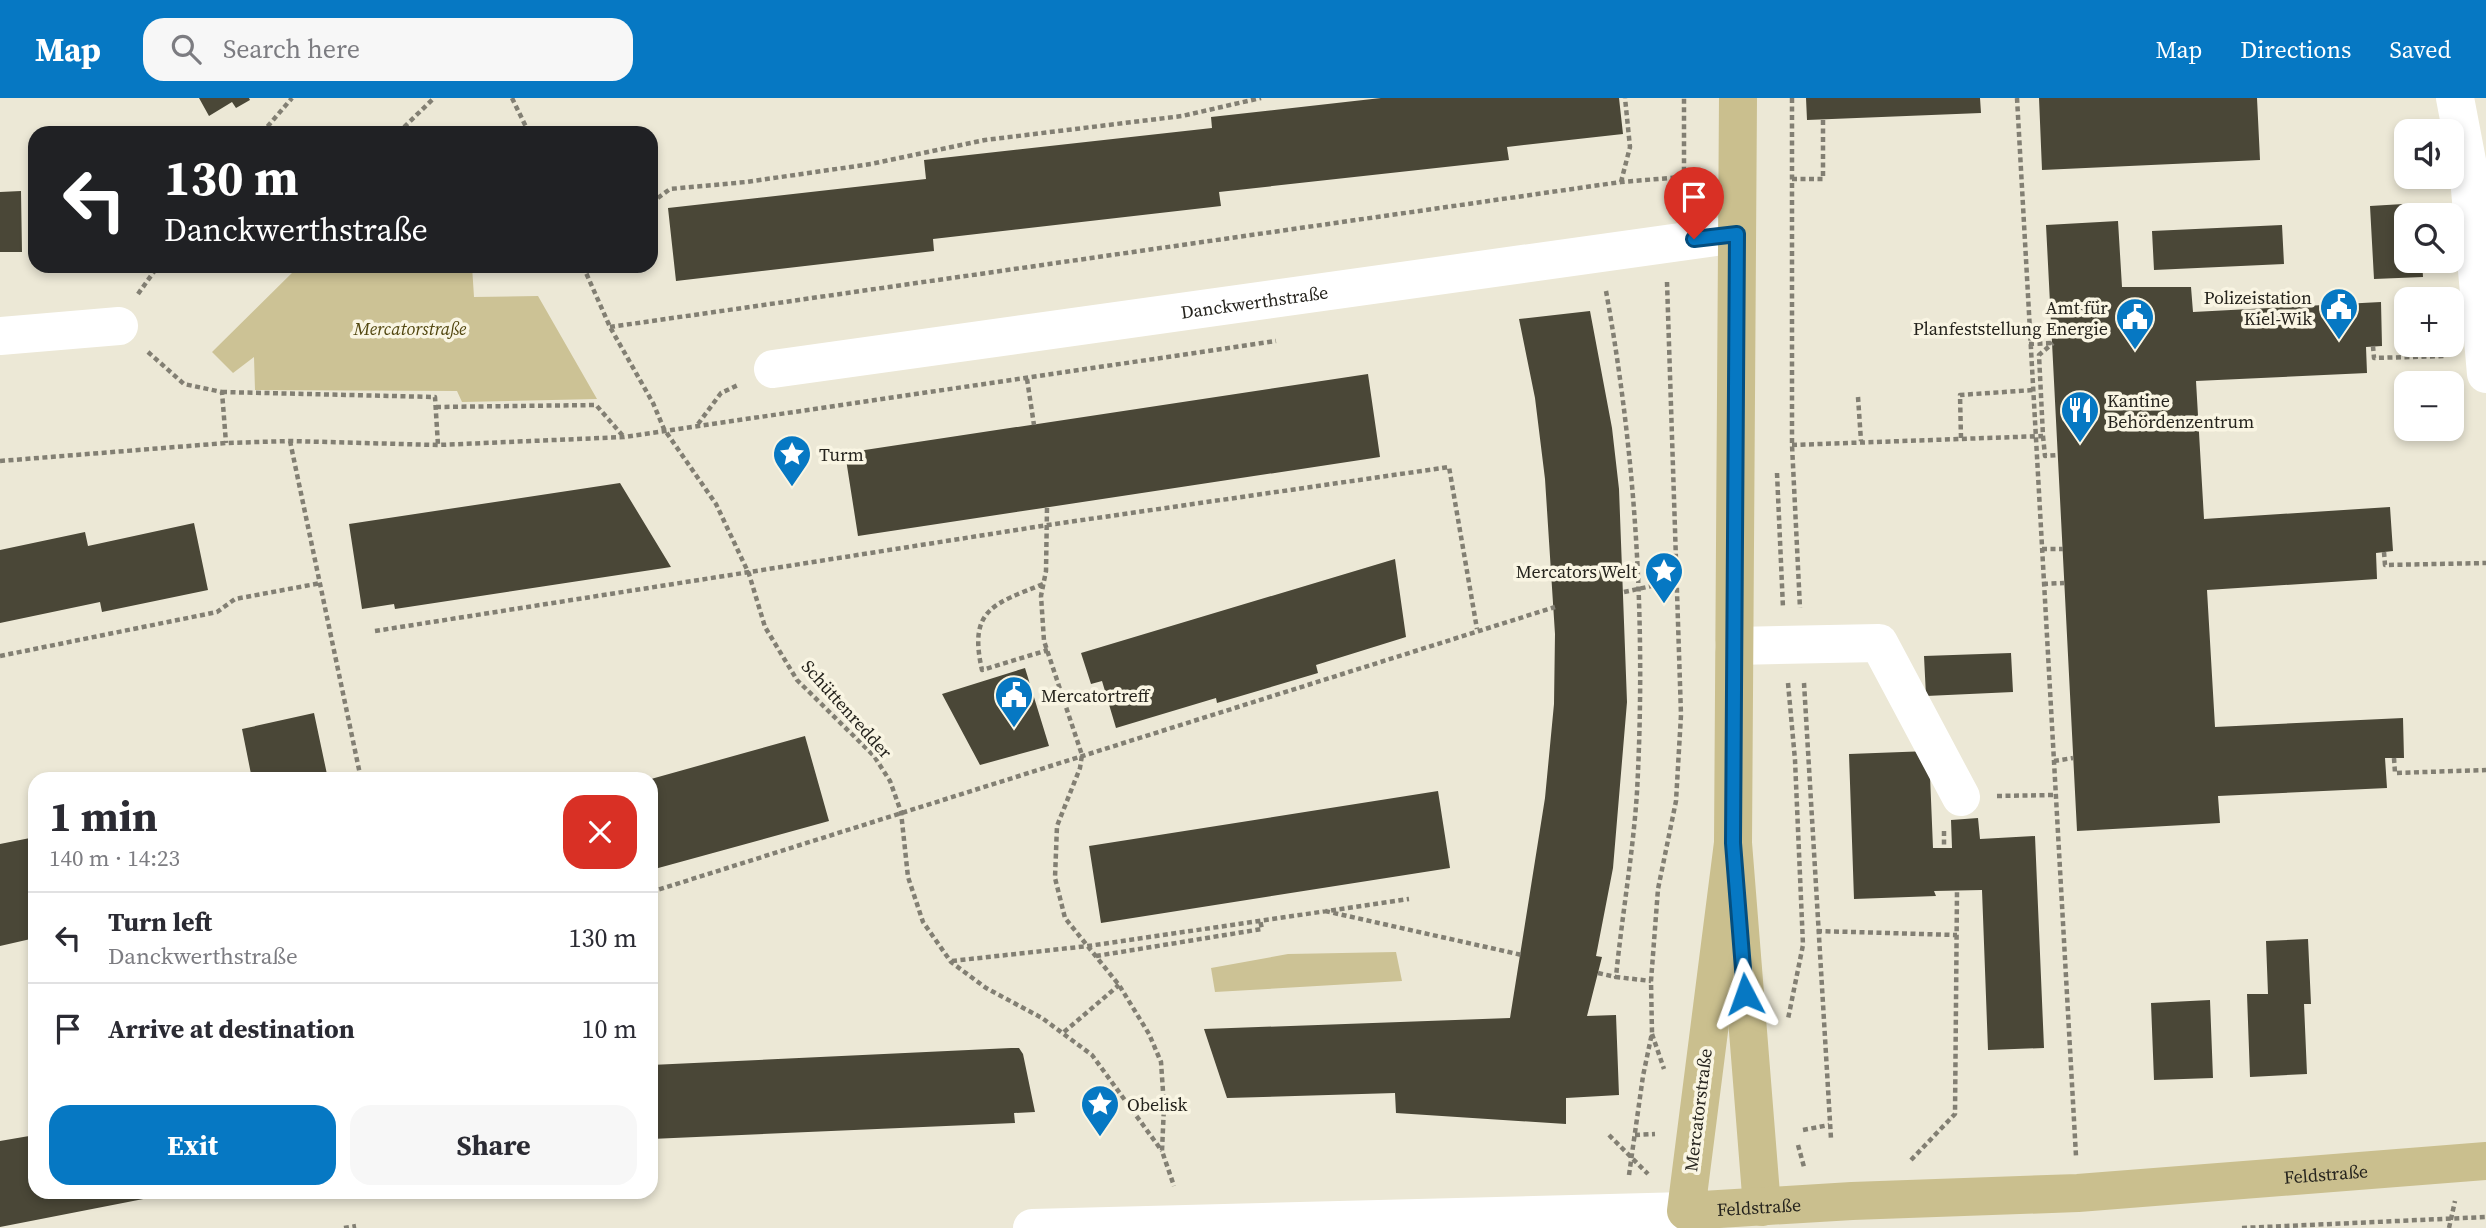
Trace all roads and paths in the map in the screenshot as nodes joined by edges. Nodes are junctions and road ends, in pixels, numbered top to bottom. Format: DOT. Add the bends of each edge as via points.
graph roads {
  1 [pos="292,98"];
  2 [pos="434,98"];
  3 [pos="512,98"];
  4 [pos="1261,98"];
  5 [pos="1625,98"];
  6 [pos="1684,98"];
  7 [pos="1738,98"];
  8 [pos="2017,98"];
  9 [pos="2455,98"];
  10 [pos="1823,120"];
  11 [pos="268,126"];
  12 [pos="405,126"];
  13 [pos="526,126"];
  14 [pos="1682,177"];
  15 [pos="1791,179"];
  16 [pos="1621,183"];
  17 [pos="658,198"];
  18 [pos="1737,234"];
  19 [pos="1672,241"];
  20 [pos="586,273"];
  21 [pos="1678,281"];
  22 [pos="1667,282"];
  23 [pos="1654,284"];
  24 [pos="1618,290"];
  25 [pos="1606,292"];
  26 [pos="1593,293"];
  27 [pos="119,326"];
  28 [pos="610,327"];
  29 [pos="0,336"];
  30 [pos="1287,339"];
  31 [pos="2029,344"];
  32 [pos="2373,346"];
  33 [pos="2485,365"];
  34 [pos="773,369"];
  35 [pos="1027,379"];
  36 [pos="2033,390"];
  37 [pos="222,392"];
  38 [pos="1858,397"];
  39 [pos="436,407"];
  40 [pos="697,425"];
  41 [pos="1034,425"];
  42 [pos="663,429"];
  43 [pos="2035,436"];
  44 [pos="2043,436"];
  45 [pos="624,437"];
  46 [pos="1961,438"];
  47 [pos="290,441"];
  48 [pos="1861,442"];
  49 [pos="226,443"];
  50 [pos="439,445"];
  51 [pos="1792,445"];
  52 [pos="2058,456"];
  53 [pos="0,461"];
  54 [pos="1047,508"];
  55 [pos="1048,525"];
  56 [pos="2042,549"];
  57 [pos="2063,549"];
  58 [pos="2384,552"];
  59 [pos="2486,563"];
  60 [pos="750,574"];
  61 [pos="1675,581"];
  62 [pos="321,583"];
  63 [pos="2064,583"];
  64 [pos="1043,584"];
  65 [pos="2043,584"];
  66 [pos="1638,588"];
  67 [pos="1624,592"];
  68 [pos="1555,607"];
  69 [pos="1477,629"];
  70 [pos="375,631"];
  71 [pos="1734,646"];
  72 [pos="1048,650"];
  73 [pos="0,656"];
  74 [pos="1082,755"];
  75 [pos="2073,758"];
  76 [pos="2394,758"];
  77 [pos="2054,761"];
  78 [pos="2486,770"];
  79 [pos="359,772"];
  80 [pos="2055,795"];
  81 [pos="1961,797"];
  82 [pos="901,812"];
  83 [pos="1733,843"];
  84 [pos="658,890"];
  85 [pos="1957,891"];
  86 [pos="1409,899"];
  87 [pos="1321,911"];
  88 [pos="1260,920"];
  89 [pos="1817,931"];
  90 [pos="1957,935"];
  91 [pos="1088,946"];
  92 [pos="1522,955"];
  93 [pos="1096,956"];
  94 [pos="951,962"];
  95 [pos="1598,973"];
  96 [pos="1616,976"];
  97 [pos="1651,981"];
  98 [pos="1119,985"];
  99 [pos="1063,1032"];
  100 [pos="1652,1033"];
  101 [pos="1667,1078"];
  102 [pos="1955,1114"];
  103 [pos="1803,1130"];
  104 [pos="1656,1134"];
  105 [pos="1635,1135"];
  106 [pos="1831,1139"];
  107 [pos="1633,1146"];
  108 [pos="2486,1161"];
  109 [pos="2078,1193"];
  110 [pos="1761,1217"];
  111 [pos="2486,1217"];
  112 [pos="1684,1220"];
  113 [pos="356,1226"];
  114 [pos="344,1228"];
  115 [pos="1032,1228"];
  116 [pos="2242,1228"];
  1 -- 11 [label="path"];
  2 -- 12 [label="path"];
  3 -- 13 [label="path"];
  4 -- 17 [label="path" via="1182,116 985,140 871,164 670,189"];
  5 -- 16 [label="path" via="1630,147"];
  6 -- 14 [label="path"];
  7 -- 18 [label="main road, Mercatorstraße"];
  8 -- 31 [label="path"];
  9 -- 33 [label="street" via="2468,166"];
  10 -- 15 [label="path" via="1823,179"];
  14 -- 16 [label="path"];
  14 -- 19 [label="path" via="1673,203"];
  16 -- 28 [label="path"];
  18 -- 19 [label="street, Danckwerthstraße"];
  18 -- 71 [label="main road, Mercatorstraße"];
  19 -- 22 [label="path"];
  19 -- 34 [label="street, Danckwerthstraße"];
  20 -- 28 [label="path, Schüttenredder"];
  21 -- 22 [label="path"];
  22 -- 23 [label="path"];
  22 -- 61 [label="path"];
  24 -- 25 [label="path"];
  25 -- 26 [label="path"];
  25 -- 66 [label="path" via="1628,427"];
  27 -- 29 [label="street"];
  27 -- 37 [label="path" via="184,384"];
  28 -- 42 [label="path, Schüttenredder"];
  30 -- 35 [label="path"];
  31 -- 36 [label="path"];
  31 -- 44 [label="path" via="2053,343 2039,355"];
  32 -- 33 [label="path" via="2374,358"];
  34 -- 40 [label="path" via="721,393"];
  35 -- 40 [label="path"];
  35 -- 41 [label="path"];
  36 -- 43 [label="path"];
  36 -- 46 [label="path" via="1960,395"];
  37 -- 39 [label="path" via="435,397"];
  37 -- 49 [label="path"];
  38 -- 48 [label="path"];
  39 -- 45 [label="path" via="596,405"];
  39 -- 50 [label="path"];
  40 -- 42 [label="path"];
  42 -- 45 [label="path"];
  42 -- 60 [label="path, Schüttenredder" via="716,504"];
  43 -- 44 [label="path"];
  43 -- 46 [label="path"];
  43 -- 56 [label="path"];
  44 -- 52 [label="path" via="2045,456"];
  45 -- 50 [label="path"];
  46 -- 48 [label="path"];
  47 -- 49 [label="path"];
  47 -- 50 [label="path"];
  47 -- 62 [label="path"];
  48 -- 51 [label="path"];
  49 -- 53 [label="path"];
  54 -- 55 [label="path"];
  55 -- 60 [label="path"];
  55 -- 64 [label="path"];
  55 -- 69 [label="path" via="1448,467"];
  56 -- 57 [label="path"];
  56 -- 65 [label="path"];
  58 -- 59 [label="path" via="2385,565"];
  60 -- 70 [label="path"];
  60 -- 82 [label="path, Schüttenredder" via="765,627 797,680 874,757 890,781"];
  61 -- 66 [label="path"];
  61 -- 97 [label="path" via="1681,715 1676,801 1658,889"];
  62 -- 73 [label="path" via="235,599 217,612"];
  62 -- 79 [label="path"];
  63 -- 65 [label="path"];
  64 -- 72 [label="path"];
  64 -- 72 [label="path" via="1004,600 985,615 976,632 982,670"];
  65 -- 77 [label="path"];
  66 -- 67 [label="path"];
  66 -- 96 [label="path" via="1641,702 1637,795"];
  68 -- 69 [label="path"];
  69 -- 74 [label="path"];
  71 -- 81 [label="street" via="1879,643"];
  71 -- 83 [label="main road, Mercatorstraße"];
  72 -- 74 [label="path"];
  74 -- 82 [label="path"];
  74 -- 91 [label="path" via="1057,826 1055,878 1065,918"];
  75 -- 77 [label="path"];
  76 -- 78 [label="path" via="2395,773"];
  77 -- 80 [label="path"];
  80 -- 81 [label="path"];
  80 -- 109 [label="path"];
  82 -- 84 [label="path"];
  82 -- 94 [label="path, Schüttenredder" via="908,877 923,922"];
  83 -- 110 [label="main road, Mercatorstraße"];
  83 -- 112 [label="main road, Mercatorstraße"];
  85 -- 90 [label="path"];
  86 -- 87 [label="path"];
  87 -- 88 [label="path"];
  87 -- 92 [label="path"];
  88 -- 91 [label="path"];
  88 -- 93 [label="path" via="1262,929"];
  89 -- 90 [label="path"];
  90 -- 102 [label="path"];
  91 -- 93 [label="path"];
  91 -- 94 [label="path"];
  93 -- 98 [label="path"];
  94 -- 99 [label="path, Schüttenredder"];
  95 -- 96 [label="path"];
  96 -- 97 [label="path"];
  97 -- 100 [label="path"];
  98 -- 99 [label="path"];
  98 -- 99 [label="path, Schüttenredder" via="1161,1062 1162,1151 1092,1055"];
  100 -- 101 [label="path"];
  100 -- 105 [label="path"];
  103 -- 106 [label="path" via="1829,1125"];
  104 -- 105 [label="path"];
  105 -- 107 [label="path"];
  108 -- 109 [label="main road, Feldstraße"];
  109 -- 110 [label="main road, Feldstraße"];
  110 -- 112 [label="main road, Feldstraße"];
  111 -- 116 [label="path"];
  112 -- 115 [label="street, Feldstraße"];
  113 -- 114 [label="path"];
}
